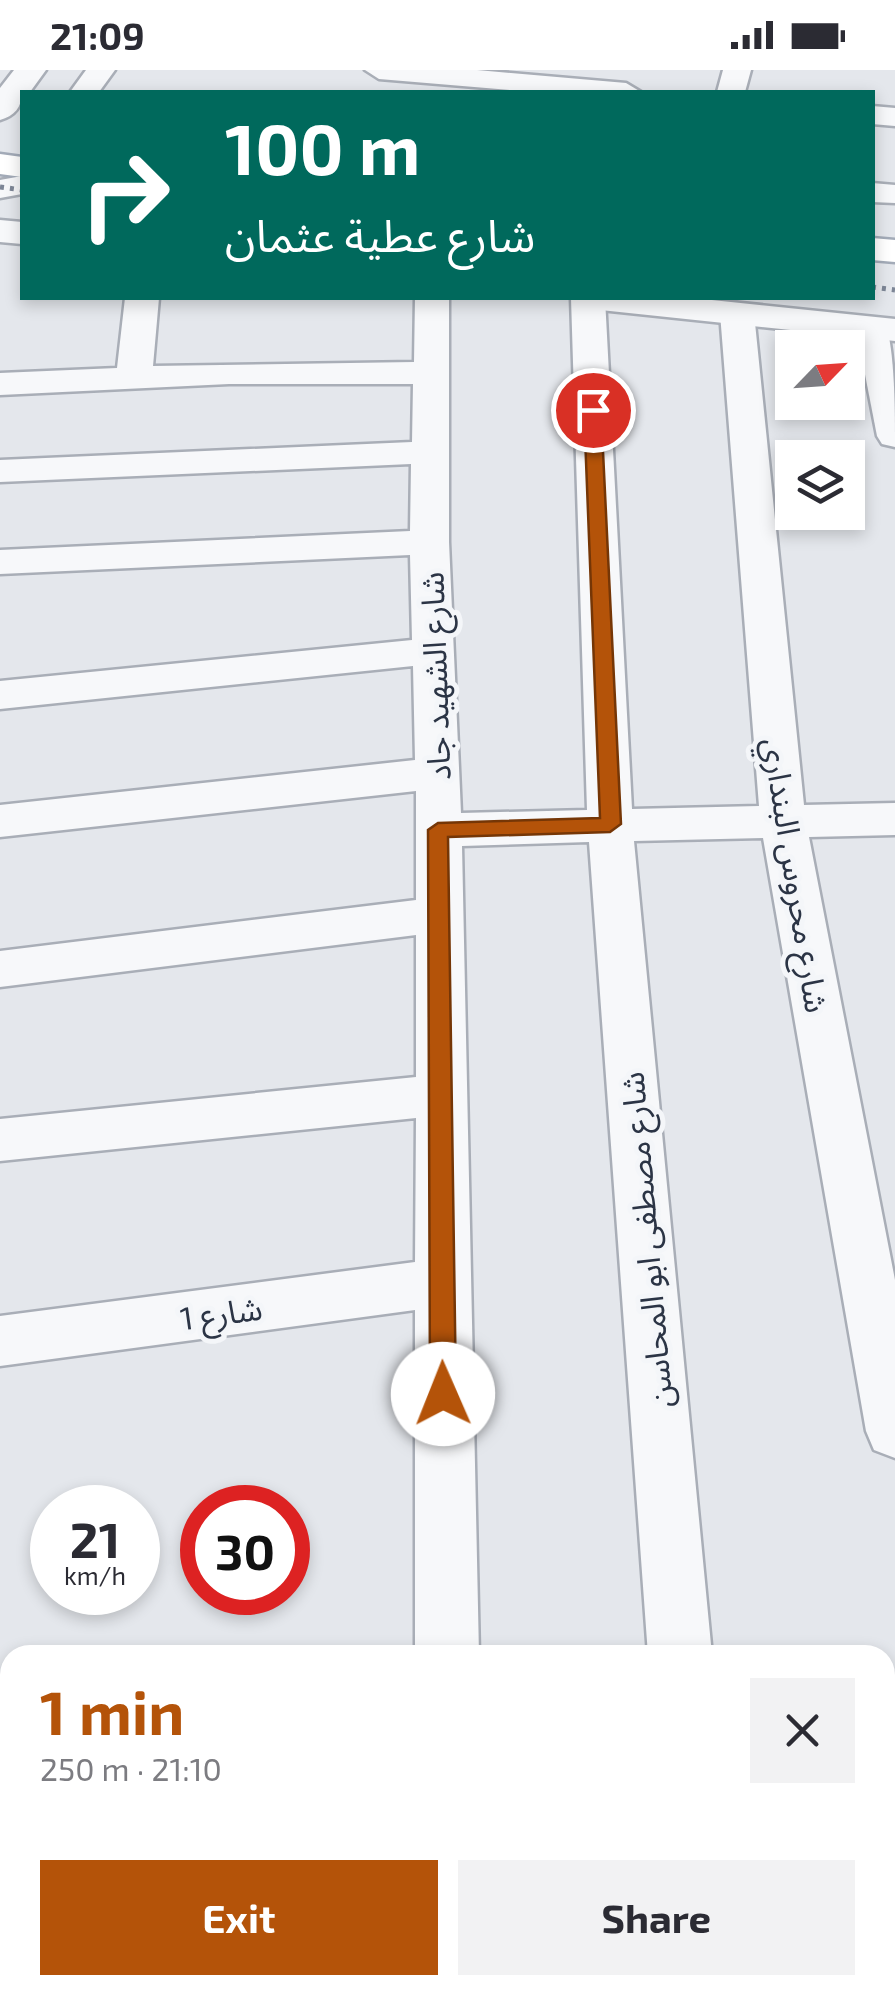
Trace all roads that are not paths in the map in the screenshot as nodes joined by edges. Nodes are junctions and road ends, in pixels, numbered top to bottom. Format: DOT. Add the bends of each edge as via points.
graph roads {
  1 [pos="30,70"];
  2 [pos="101,70"];
  3 [pos="379,70"];
  4 [pos="406,78"];
  5 [pos="86,90"];
  6 [pos="595,90"];
  7 [pos="0,110"];
  8 [pos="142,300"];
  9 [pos="432,300"];
  10 [pos="589,300"];
  11 [pos="609,300"];
  12 [pos="736,313"];
  13 [pos="884,329"];
  14 [pos="431,373"];
  15 [pos="134,377"];
  16 [pos="0,384"];
  17 [pos="895,436"];
  18 [pos="428,452"];
  19 [pos="0,471"];
  20 [pos="429,542"];
  21 [pos="0,562"];
  22 [pos="432,650"];
  23 [pos="0,695"];
  24 [pos="438,773"];
  25 [pos="895,818"];
  26 [pos="0,821"];
  27 [pos="783,821"];
  28 [pos="610,824"];
  29 [pos="438,830"];
  30 [pos="438,915"];
  31 [pos="0,969"];
  32 [pos="440,1095"];
  33 [pos="0,1140"];
  34 [pos="442,1283"];
  35 [pos="0,1341"];
  36 [pos="895,1431"];
  37 [pos="447,1645"];
  38 [pos="679,1645"];
  1 -- 7 [label="street"];
  2 -- 5 [label="street"];
  3 -- 4 [label="street"];
  4 -- 6 [label="street"];
  8 -- 15 [label="street"];
  9 -- 14 [label="street, شارع الشهيد جاد"];
  10 -- 28 [label="street, شارع مصطفى ابو المحاسن"];
  11 -- 12 [label="street"];
  12 -- 13 [label="street"];
  12 -- 27 [label="street, شارع محروس البنداري"];
  13 -- 17 [label="street"];
  14 -- 15 [label="street"];
  14 -- 18 [label="street, شارع الشهيد جاد"];
  15 -- 16 [label="street"];
  18 -- 19 [label="street"];
  18 -- 20 [label="street, شارع الشهيد جاد"];
  20 -- 21 [label="street"];
  20 -- 22 [label="street, شارع الشهيد جاد"];
  22 -- 23 [label="street"];
  22 -- 24 [label="street, شارع الشهيد جاد"];
  24 -- 26 [label="street"];
  24 -- 29 [label="street, شارع الشهيد جاد"];
  25 -- 27 [label="street"];
  27 -- 28 [label="street"];
  27 -- 36 [label="street, شارع محروس البنداري"];
  28 -- 29 [label="street"];
  28 -- 38 [label="street, شارع مصطفى ابو المحاسن"];
  29 -- 30 [label="street, شارع الشهيد جاد"];
  30 -- 31 [label="street"];
  30 -- 32 [label="street, شارع الشهيد جاد"];
  32 -- 33 [label="street"];
  32 -- 34 [label="street, شارع الشهيد جاد"];
  34 -- 35 [label="street, شارع 1"];
  34 -- 37 [label="street, شارع الشهيد جاد"];
}
